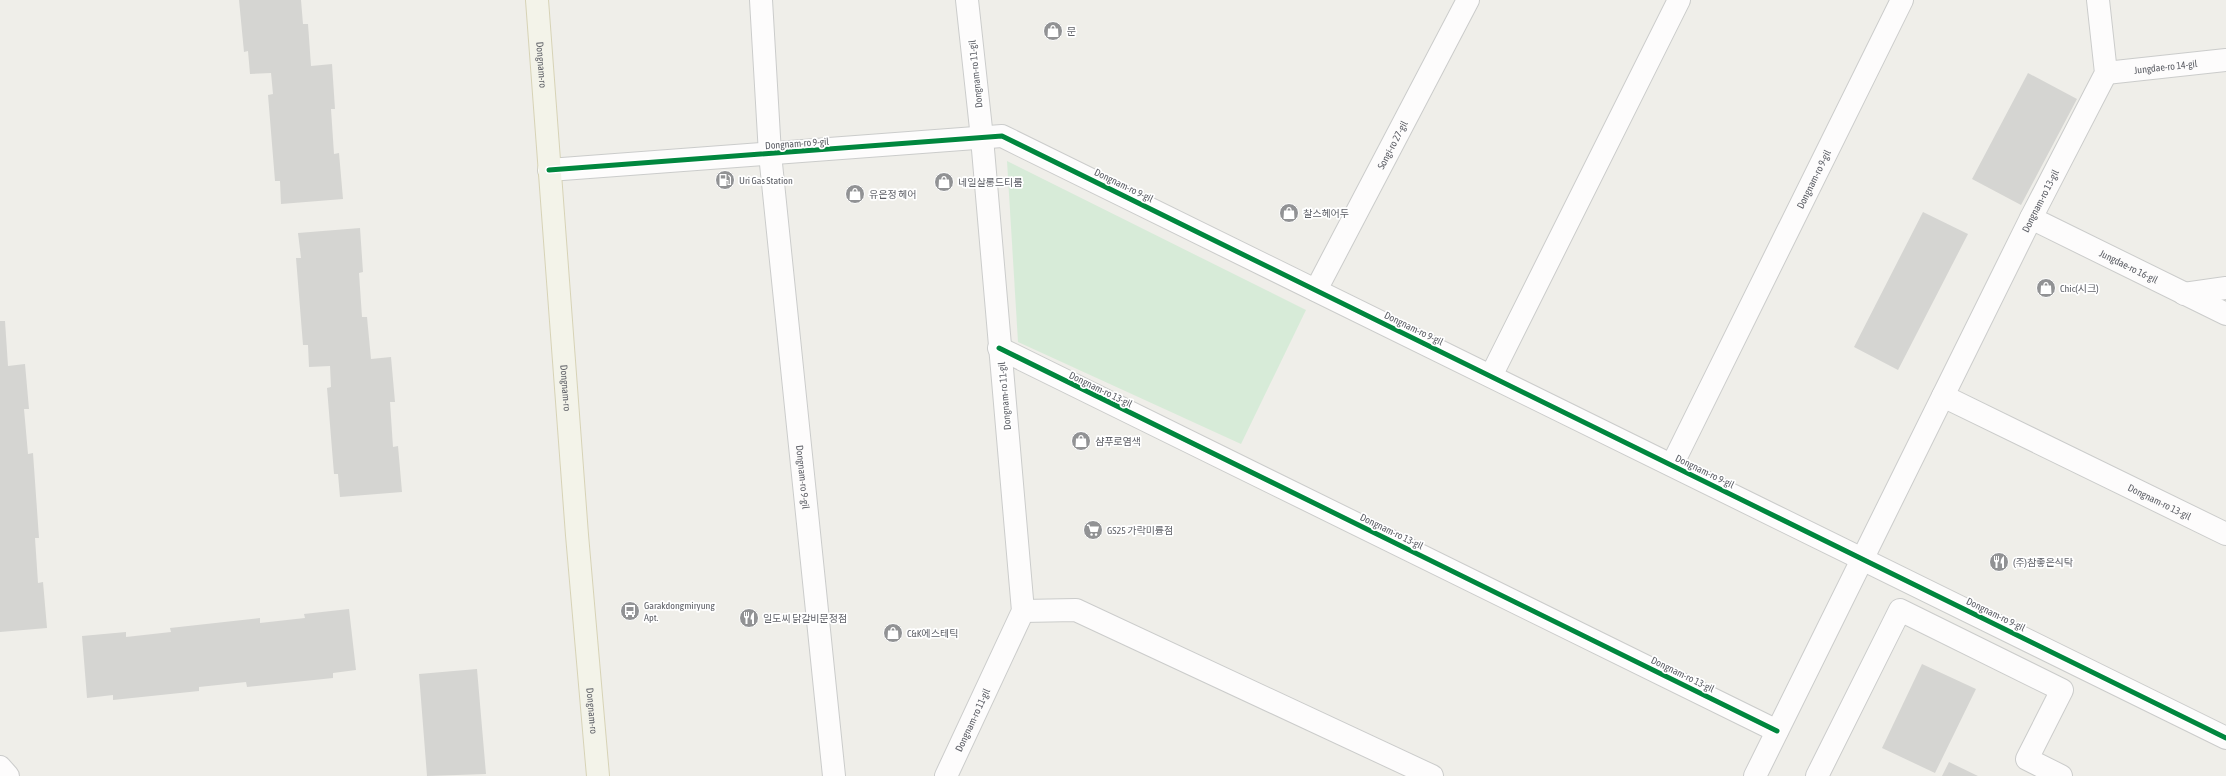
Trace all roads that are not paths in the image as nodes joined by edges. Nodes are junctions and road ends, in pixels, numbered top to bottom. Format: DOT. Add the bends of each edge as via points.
graph roads {
  1 [pos="537,0"];
  2 [pos="761,0"];
  3 [pos="967,0"];
  4 [pos="1468,0"];
  5 [pos="1679,0"];
  6 [pos="1902,0"];
  7 [pos="2098,0"];
  8 [pos="2226,60"];
  9 [pos="2106,73"];
  10 [pos="982,138"];
  11 [pos="770,154"];
  12 [pos="549,170"];
  13 [pos="2031,218"];
  14 [pos="2226,288"];
  15 [pos="1316,290"];
  16 [pos="2184,294"];
  17 [pos="2226,314"];
  18 [pos="999,348"];
  19 [pos="1491,376"];
  20 [pos="1943,396"];
  21 [pos="1672,465"];
  22 [pos="2226,534"];
  23 [pos="1862,558"];
  24 [pos="1023,611"];
  25 [pos="1777,731"];
  26 [pos="2226,738"];
  27 [pos="0,768"];
  28 [pos="8,776"];
  29 [pos="598,776"];
  30 [pos="834,776"];
  31 [pos="946,776"];
  32 [pos="1432,776"];
  33 [pos="1755,776"];
  34 [pos="1817,776"];
  35 [pos="2061,776"];
  1 -- 12 [label="main road, Dongnam-ro"];
  2 -- 11 [label="street"];
  3 -- 10 [label="street, Dongnam-ro 11-gil"];
  4 -- 15 [label="street, Songi-ro 27-gil"];
  5 -- 19 [label="street"];
  6 -- 21 [label="street, Dongnam-ro 9-gil"];
  7 -- 9 [label="street"];
  8 -- 9 [label="street, Jungdae-ro 14-gil"];
  9 -- 13 [label="street, Dongnam-ro 13-gil"];
  10 -- 11 [label="street, Dongnam-ro 9-gil"];
  10 -- 15 [label="street, Dongnam-ro 9-gil" via="1002,136"];
  10 -- 18 [label="street, Dongnam-ro 11-gil"];
  11 -- 12 [label="street, Dongnam-ro 9-gil"];
  11 -- 30 [label="street, Dongnam-ro 9-gil"];
  12 -- 29 [label="main road, Dongnam-ro"];
  13 -- 16 [label="street, Jungdae-ro 16-gil"];
  13 -- 20 [label="street, Dongnam-ro 13-gil"];
  14 -- 16 [label="street"];
  15 -- 19 [label="street, Dongnam-ro 9-gil"];
  16 -- 17 [label="street, Jungdae-ro 16-gil"];
  18 -- 24 [label="street, Dongnam-ro 11-gil"];
  18 -- 25 [label="street, Dongnam-ro 13-gil"];
  19 -- 21 [label="street, Dongnam-ro 9-gil"];
  20 -- 22 [label="street, Dongnam-ro 13-gil"];
  20 -- 23 [label="street, Dongnam-ro 13-gil"];
  21 -- 23 [label="street, Dongnam-ro 9-gil"];
  23 -- 25 [label="street, Dongnam-ro 13-gil"];
  23 -- 26 [label="street, Dongnam-ro 9-gil"];
  24 -- 31 [label="street, Dongnam-ro 11-gil"];
  24 -- 32 [label="street" via="1076,610"];
  25 -- 33 [label="street, Dongnam-ro 13-gil"];
  27 -- 28 [label="street"];
  34 -- 35 [label="street" via="1900,610 2062,690 2027,759"];
}
